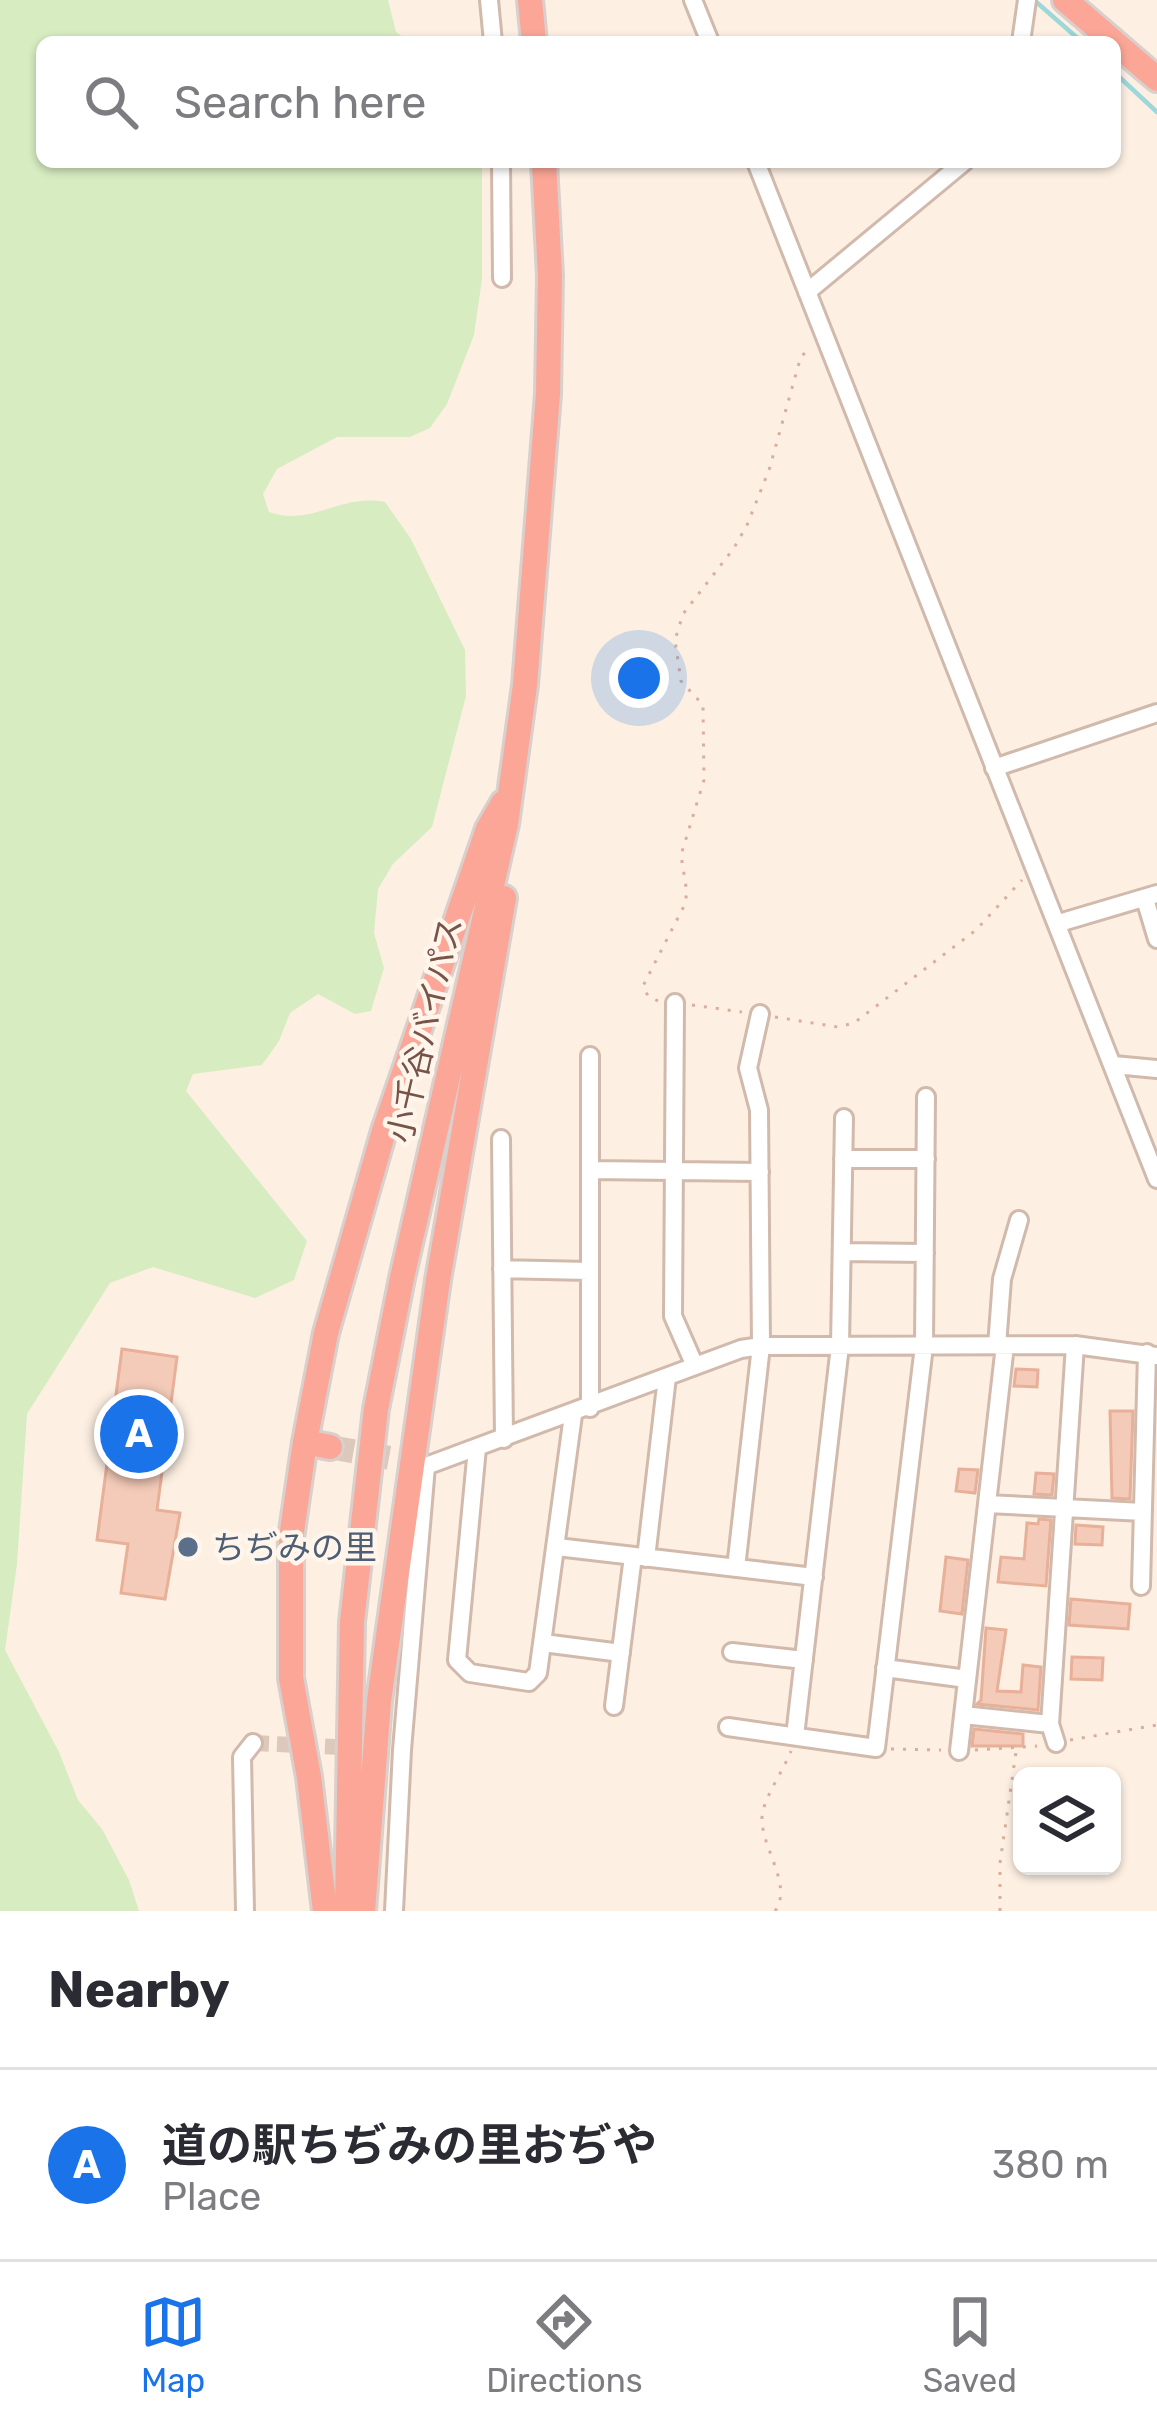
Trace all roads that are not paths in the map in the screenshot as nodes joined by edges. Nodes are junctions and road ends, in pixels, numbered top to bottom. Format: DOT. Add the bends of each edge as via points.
graph roads {
  1 [pos="489,0"];
  2 [pos="530,0"];
  3 [pos="694,0"];
  4 [pos="1065,0"];
  5 [pos="1027,2"];
  6 [pos="492,36"];
  7 [pos="533,36"];
  8 [pos="708,36"];
  9 [pos="1022,36"];
  10 [pos="1108,36"];
  11 [pos="1121,47"];
  12 [pos="1157,79"];
  13 [pos="501,168"];
  14 [pos="544,168"];
  15 [pos="759,168"];
  16 [pos="957,168"];
  17 [pos="502,278"];
  18 [pos="807,292"];
  19 [pos="1157,713"];
  20 [pos="994,768"];
  21 [pos="512,788"];
  22 [pos="506,824"];
  23 [pos="1151,897"];
  24 [pos="1059,923"];
  25 [pos="1157,939"];
  26 [pos="675,1003"];
  27 [pos="760,1015"];
  28 [pos="590,1055"];
  29 [pos="1114,1065"];
  30 [pos="1157,1070"];
  31 [pos="926,1097"];
  32 [pos="844,1118"];
  33 [pos="501,1139"];
  34 [pos="843,1159"];
  35 [pos="926,1159"];
  36 [pos="590,1170"];
  37 [pos="674,1171"];
  38 [pos="760,1172"];
  39 [pos="1157,1179"];
  40 [pos="1019,1220"];
  41 [pos="842,1252"];
  42 [pos="925,1253"];
  43 [pos="502,1268"];
  44 [pos="590,1270"];
  45 [pos="761,1346"];
  46 [pos="840,1346"];
  47 [pos="924,1346"];
  48 [pos="1001,1346"];
  49 [pos="1075,1346"];
  50 [pos="1152,1355"];
  51 [pos="695,1366"];
  52 [pos="667,1377"];
  53 [pos="581,1411"];
  54 [pos="503,1439"];
  55 [pos="477,1448"];
  56 [pos="410,1462"];
  57 [pos="987,1504"];
  58 [pos="1065,1507"];
  59 [pos="1143,1512"];
  60 [pos="557,1547"];
  61 [pos="640,1557"];
  62 [pos="736,1568"];
  63 [pos="814,1576"];
  64 [pos="1141,1586"];
  65 [pos="543,1642"];
  66 [pos="732,1652"];
  67 [pos="621,1653"];
  68 [pos="804,1660"];
  69 [pos="885,1668"];
  70 [pos="967,1679"];
  71 [pos="614,1706"];
  72 [pos="963,1715"];
  73 [pos="1050,1724"];
  74 [pos="728,1727"];
  75 [pos="795,1736"];
  76 [pos="1056,1742"];
  77 [pos="253,1743"];
  78 [pos="959,1750"];
  79 [pos="245,1911"];
  80 [pos="325,1911"];
  81 [pos="347,1911"];
  82 [pos="363,1911"];
  83 [pos="394,1911"];
  1 -- 6 [label="street"];
  2 -- 7 [label="highway"];
  3 -- 8 [label="street"];
  4 -- 10 [label="highway"];
  5 -- 9 [label="street"];
  11 -- 12 [label="highway"];
  13 -- 17 [label="street"];
  14 -- 21 [label="highway, 小千谷バイパス" via="548,394"];
  15 -- 18 [label="street"];
  16 -- 18 [label="street"];
  18 -- 20 [label="street"];
  19 -- 20 [label="street"];
  20 -- 24 [label="street"];
  21 -- 22 [label="highway, 小千谷バイパス"];
  21 -- 80 [label="highway" via="488,829 384,1131 326,1333 317,1445 291,1538 291,1678"];
  22 -- 56 [label="highway" via="499,946"];
  22 -- 81 [label="highway, 小千谷バイパス" via="376,1409 352,1622"];
  23 -- 24 [label="street"];
  23 -- 25 [label="street"];
  24 -- 29 [label="street"];
  26 -- 37 [label="street"];
  27 -- 38 [label="street" via="748,1068 759,1110"];
  28 -- 36 [label="street"];
  29 -- 30 [label="street"];
  29 -- 39 [label="street"];
  31 -- 35 [label="street"];
  32 -- 34 [label="street"];
  33 -- 43 [label="street"];
  34 -- 35 [label="street"];
  34 -- 41 [label="street"];
  35 -- 42 [label="street"];
  36 -- 37 [label="street"];
  36 -- 44 [label="street"];
  37 -- 38 [label="street"];
  37 -- 51 [label="street" via="673,1316"];
  38 -- 45 [label="street"];
  40 -- 48 [label="street" via="1002,1279"];
  41 -- 42 [label="street"];
  41 -- 46 [label="street"];
  42 -- 47 [label="street"];
  43 -- 44 [label="street"];
  43 -- 54 [label="street"];
  44 -- 53 [label="street"];
  45 -- 46 [label="street"];
  45 -- 51 [label="street"];
  45 -- 62 [label="street"];
  46 -- 47 [label="street"];
  46 -- 63 [label="street"];
  47 -- 48 [label="street"];
  47 -- 69 [label="street"];
  48 -- 49 [label="street"];
  48 -- 57 [label="street"];
  49 -- 50 [label="street"];
  49 -- 58 [label="street"];
  50 -- 59 [label="street"];
  51 -- 52 [label="street"];
  52 -- 53 [label="street"];
  52 -- 61 [label="street"];
  53 -- 54 [label="street"];
  53 -- 60 [label="street"];
  54 -- 55 [label="street"];
  55 -- 56 [label="street"];
  55 -- 65 [label="street" via="457,1660 470,1673 529,1682"];
  56 -- 82 [label="highway"];
  56 -- 83 [label="street"];
  57 -- 58 [label="street"];
  57 -- 70 [label="street"];
  58 -- 59 [label="street"];
  58 -- 73 [label="street"];
  59 -- 64 [label="street"];
  60 -- 61 [label="street"];
  60 -- 65 [label="street"];
  61 -- 62 [label="street"];
  61 -- 67 [label="street"];
  62 -- 63 [label="street"];
  63 -- 68 [label="street"];
  65 -- 67 [label="street"];
  66 -- 68 [label="street"];
  67 -- 71 [label="street"];
  68 -- 75 [label="street"];
  69 -- 70 [label="street"];
  69 -- 75 [label="street" via="875,1748"];
  70 -- 72 [label="street"];
  72 -- 73 [label="street"];
  72 -- 78 [label="street"];
  73 -- 76 [label="street"];
  74 -- 75 [label="street"];
  77 -- 79 [label="street" via="242,1757"];
}
